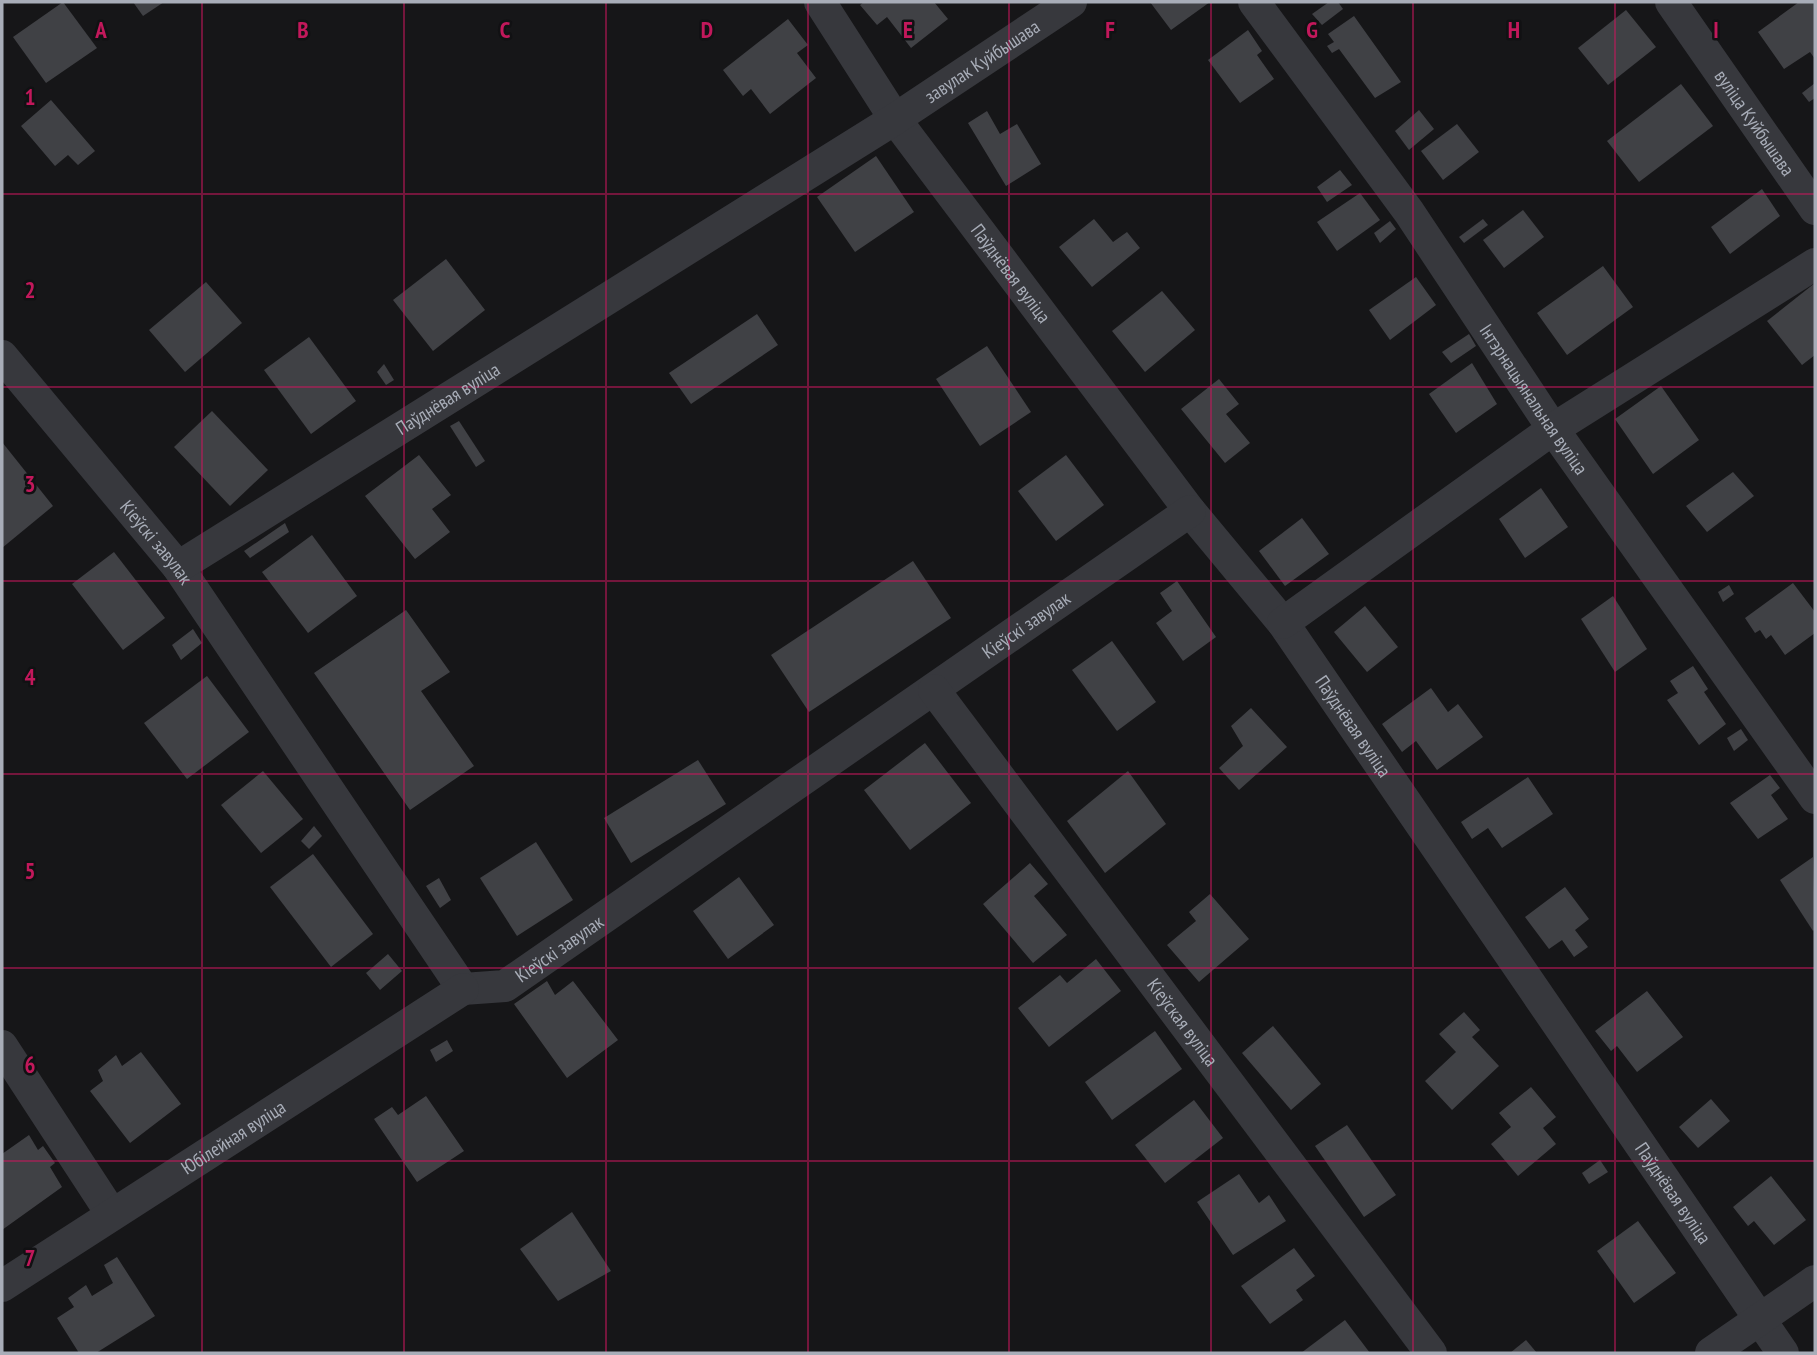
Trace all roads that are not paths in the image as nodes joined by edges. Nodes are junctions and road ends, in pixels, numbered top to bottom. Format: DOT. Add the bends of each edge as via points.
graph roads {
  1 [pos="820,2"];
  2 [pos="1071,2"];
  3 [pos="1254,2"];
  4 [pos="1671,2"];
  5 [pos="895,119"];
  6 [pos="1815,209"];
  7 [pos="1815,264"];
  8 [pos="2,356"];
  9 [pos="1553,429"];
  10 [pos="1190,511"];
  11 [pos="178,566"];
  12 [pos="1283,623"];
  13 [pos="934,690"];
  14 [pos="1815,797"];
  15 [pos="463,989"];
  16 [pos="2,1046"];
  17 [pos="111,1213"];
  18 [pos="1815,1282"];
  19 [pos="2,1286"];
  20 [pos="1760,1321"];
  21 [pos="1431,1353"];
  22 [pos="1711,1353"];
  23 [pos="1783,1353"];
  1 -- 5 [label="street, Паўднёвая вуліца"];
  2 -- 5 [label="street, завулак Куйбышава"];
  3 -- 9 [label="street, Інтэрнацыянальная вуліца" via="1409,212"];
  4 -- 6 [label="street, вуліца Куйбышава"];
  5 -- 10 [label="street, Паўднёвая вуліца"];
  5 -- 11 [label="street, Паўднёвая вуліца"];
  7 -- 9 [label="street"];
  8 -- 11 [label="street, Кіеўскі завулак"];
  9 -- 12 [label="street"];
  9 -- 14 [label="street, Інтэрнацыянальная вуліца"];
  10 -- 12 [label="street, Паўднёвая вуліца"];
  10 -- 13 [label="street, Кіеўскі завулак"];
  11 -- 15 [label="street, Кіеўскі завулак"];
  12 -- 20 [label="street, Паўднёвая вуліца"];
  13 -- 15 [label="street, Кіеўскі завулак" via="505,986"];
  13 -- 21 [label="street, Кіеўская вуліца"];
  15 -- 17 [label="street, Юбілейная вуліца"];
  16 -- 17 [label="street"];
  17 -- 19 [label="street, Юбілейная вуліца"];
  18 -- 20 [label="street"];
  20 -- 22 [label="street"];
  20 -- 23 [label="street, Паўднёвая вуліца"];
}
